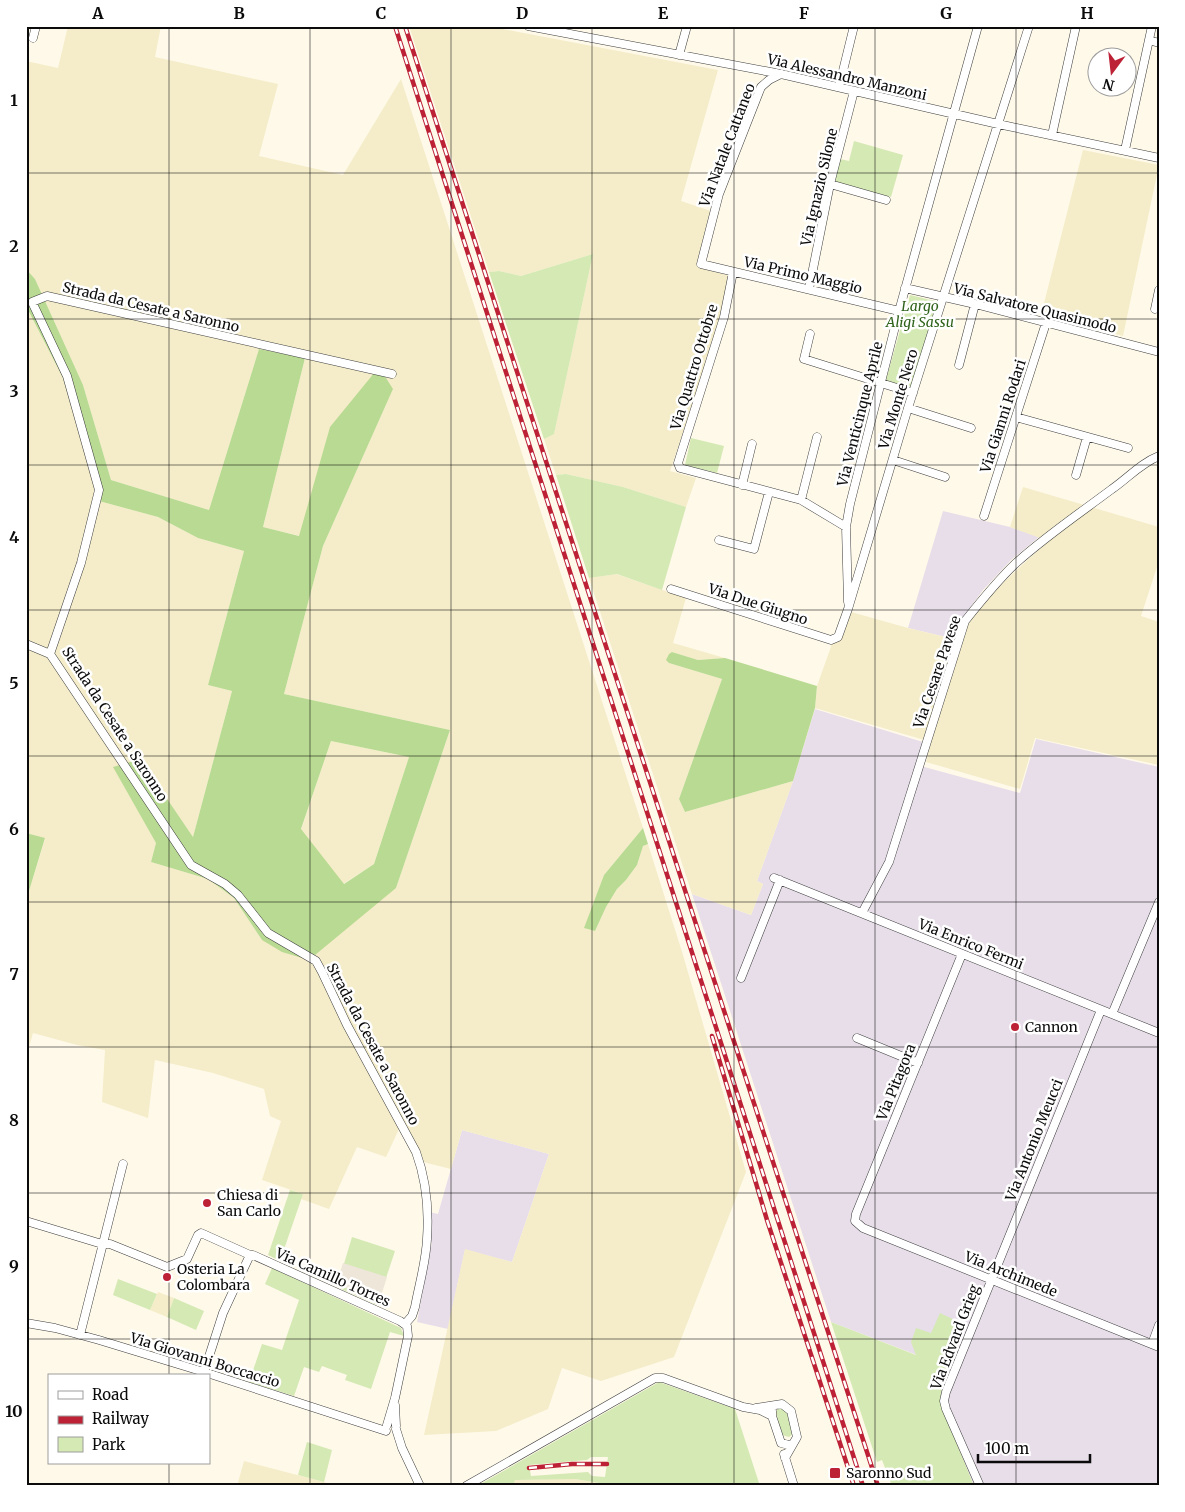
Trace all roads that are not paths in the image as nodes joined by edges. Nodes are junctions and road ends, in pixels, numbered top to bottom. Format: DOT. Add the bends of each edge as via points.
graph roads {
  1 [pos="36,26"];
  2 [pos="528,26"];
  3 [pos="687,26"];
  4 [pos="854,26"];
  5 [pos="978,26"];
  6 [pos="1030,26"];
  7 [pos="1076,26"];
  8 [pos="1152,26"];
  9 [pos="33,38"];
  10 [pos="1148,40"];
  11 [pos="1159,43"];
  12 [pos="679,55"];
  13 [pos="781,74"];
  14 [pos="839,87"];
  15 [pos="854,91"];
  16 [pos="954,114"];
  17 [pos="998,124"];
  18 [pos="1052,135"];
  19 [pos="1124,150"];
  20 [pos="1159,158"];
  21 [pos="830,184"];
  22 [pos="886,200"];
  23 [pos="701,264"];
  24 [pos="733,272"];
  25 [pos="905,288"];
  26 [pos="809,289"];
  27 [pos="1159,290"];
  28 [pos="943,297"];
  29 [pos="975,304"];
  30 [pos="1155,308"];
  31 [pos="899,311"];
  32 [pos="1046,323"];
  33 [pos="810,334"];
  34 [pos="1159,352"];
  35 [pos="959,365"];
  36 [pos="392,374"];
  37 [pos="881,383"];
  38 [pos="913,393"];
  39 [pos="908,408"];
  40 [pos="1016,418"];
  41 [pos="971,428"];
  42 [pos="817,436"];
  43 [pos="1087,437"];
  44 [pos="752,444"];
  45 [pos="1128,448"];
  46 [pos="1159,456"];
  47 [pos="893,460"];
  48 [pos="1076,475"];
  49 [pos="944,477"];
  50 [pos="742,485"];
  51 [pos="768,492"];
  52 [pos="801,500"];
  53 [pos="984,516"];
  54 [pos="846,527"];
  55 [pos="720,540"];
  56 [pos="670,589"];
  57 [pos="848,610"];
  58 [pos="838,637"];
  59 [pos="26,644"];
  60 [pos="50,654"];
  61 [pos="1159,902"];
  62 [pos="862,913"];
  63 [pos="962,954"];
  64 [pos="741,978"];
  65 [pos="1101,1010"];
  66 [pos="1112,1014"];
  67 [pos="1159,1033"];
  68 [pos="857,1038"];
  69 [pos="918,1063"];
  70 [pos="123,1164"];
  71 [pos="26,1221"];
  72 [pos="855,1221"];
  73 [pos="102,1244"];
  74 [pos="250,1255"];
  75 [pos="991,1279"];
  76 [pos="26,1323"];
  77 [pos="405,1324"];
  78 [pos="1159,1325"];
  79 [pos="80,1335"];
  80 [pos="1155,1346"];
  81 [pos="204,1372"];
  82 [pos="395,1398"];
  83 [pos="778,1404"];
  84 [pos="754,1408"];
  85 [pos="772,1416"];
  86 [pos="396,1427"];
  87 [pos="387,1429"];
  88 [pos="781,1443"];
  89 [pos="792,1444"];
  90 [pos="402,1448"];
  91 [pos="785,1458"];
  92 [pos="420,1486"];
  93 [pos="466,1486"];
  94 [pos="794,1486"];
  95 [pos="980,1486"];
  1 -- 9 [label="street"];
  2 -- 12 [label="street, Via Alessandro Manzoni"];
  3 -- 12 [label="street"];
  4 -- 14 [label="street"];
  5 -- 16 [label="street, Via Venticinque Aprile"];
  6 -- 17 [label="street, Via Monte Nero"];
  7 -- 18 [label="street"];
  8 -- 10 [label="street"];
  10 -- 11 [label="street"];
  10 -- 19 [label="street"];
  12 -- 13 [label="street, Via Alessandro Manzoni"];
  13 -- 14 [label="street, Via Alessandro Manzoni"];
  13 -- 23 [label="street, Via Natale Cattaneo" via="761,87 719,194"];
  14 -- 15 [label="street, Via Alessandro Manzoni"];
  15 -- 16 [label="street, Via Alessandro Manzoni"];
  15 -- 21 [label="street, Via Ignazio Silone"];
  16 -- 17 [label="street, Via Alessandro Manzoni"];
  16 -- 25 [label="street, Via Venticinque Aprile"];
  17 -- 18 [label="street, Via Alessandro Manzoni"];
  17 -- 28 [label="street, Via Monte Nero"];
  18 -- 19 [label="street, Via Alessandro Manzoni"];
  19 -- 20 [label="street, Via Alessandro Manzoni"];
  21 -- 22 [label="street"];
  21 -- 26 [label="street, Via Ignazio Silone"];
  23 -- 24 [label="street, Via Primo Maggio"];
  24 -- 26 [label="street, Via Primo Maggio"];
  24 -- 50 [label="street, Via Quattro Ottobre" via="724,317 678,463 680,468"];
  25 -- 28 [label="street, Via Salvatore Quasimodo"];
  25 -- 31 [label="street, Via Venticinque Aprile"];
  26 -- 31 [label="street, Via Primo Maggio"];
  27 -- 30 [label="street"];
  28 -- 29 [label="street, Via Salvatore Quasimodo"];
  28 -- 38 [label="street, Via Monte Nero"];
  29 -- 32 [label="street, Via Salvatore Quasimodo"];
  29 -- 35 [label="street"];
  31 -- 37 [label="street, Via Venticinque Aprile"];
  32 -- 34 [label="street, Via Salvatore Quasimodo"];
  32 -- 40 [label="street, Via Gianni Rodari"];
  33 -- 37 [label="street" via="804,359"];
  36 -- 60 [label="street, Strada da Cesate a Saronno" via="47,296 32,302 67,376 99,490 81,563"];
  37 -- 38 [label="street"];
  37 -- 54 [label="street, Via Venticinque Aprile"];
  38 -- 39 [label="street, Via Monte Nero"];
  39 -- 41 [label="street"];
  39 -- 47 [label="street, Via Monte Nero"];
  40 -- 43 [label="street"];
  40 -- 53 [label="street, Via Gianni Rodari"];
  42 -- 52 [label="street"];
  43 -- 45 [label="street"];
  43 -- 48 [label="street"];
  44 -- 50 [label="street"];
  46 -- 62 [label="street, Via Cesare Pavese" via="1149,460 1042,541 997,582 966,621 889,862"];
  47 -- 49 [label="street"];
  47 -- 57 [label="street, Via Monte Nero"];
  50 -- 51 [label="street"];
  51 -- 52 [label="street"];
  51 -- 55 [label="street" via="754,549"];
  52 -- 54 [label="street"];
  54 -- 57 [label="street, Via Venticinque Aprile"];
  56 -- 58 [label="street, Via Due Giugno" via="831,640"];
  57 -- 58 [label="street, Via Monte Nero"];
  59 -- 60 [label="street"];
  60 -- 77 [label="street, Strada da Cesate a Saronno" via="191,865 238,895 268,933 319,965 347,1025 416,1152 424,1183 427,1241 415,1307"];
  61 -- 66 [label="street"];
  62 -- 63 [label="street, Via Enrico Fermi"];
  62 -- 64 [label="street, Via Enrico Fermi" via="777,879"];
  63 -- 65 [label="street, Via Enrico Fermi"];
  63 -- 69 [label="street, Via Pitagora"];
  65 -- 66 [label="street, Via Enrico Fermi"];
  65 -- 75 [label="street, Via Antonio Meucci"];
  66 -- 67 [label="street, Via Enrico Fermi"];
  68 -- 69 [label="street"];
  69 -- 72 [label="street, Via Pitagora"];
  70 -- 73 [label="street"];
  71 -- 73 [label="street"];
  72 -- 75 [label="street, Via Archimede" via="863,1228"];
  73 -- 74 [label="street, Via Camillo Torres" via="110,1244 167,1267 187,1259 201,1233"];
  73 -- 79 [label="street"];
  74 -- 77 [label="street, Via Camillo Torres"];
  74 -- 81 [label="street" via="223,1313"];
  75 -- 80 [label="street, Via Archimede"];
  75 -- 95 [label="street, Via Edvard Grieg" via="944,1401"];
  76 -- 79 [label="street, Via Giovanni Boccaccio"];
  77 -- 82 [label="street" via="408,1336"];
  78 -- 80 [label="street"];
  79 -- 81 [label="street, Via Giovanni Boccaccio"];
  81 -- 87 [label="street, Via Giovanni Boccaccio"];
  82 -- 86 [label="street"];
  82 -- 87 [label="street"];
  83 -- 84 [label="street"];
  83 -- 85 [label="street" via="773,1408"];
  83 -- 89 [label="street" via="791,1411 798,1434"];
  84 -- 85 [label="street"];
  84 -- 93 [label="street" via="655,1378"];
  85 -- 88 [label="street"];
  86 -- 87 [label="street, Via Giovanni Boccaccio" via="391,1423"];
  86 -- 90 [label="street"];
  87 -- 90 [label="street"];
  88 -- 89 [label="street"];
  88 -- 91 [label="street"];
  89 -- 91 [label="street"];
  90 -- 92 [label="street"];
  91 -- 94 [label="street"];
}
